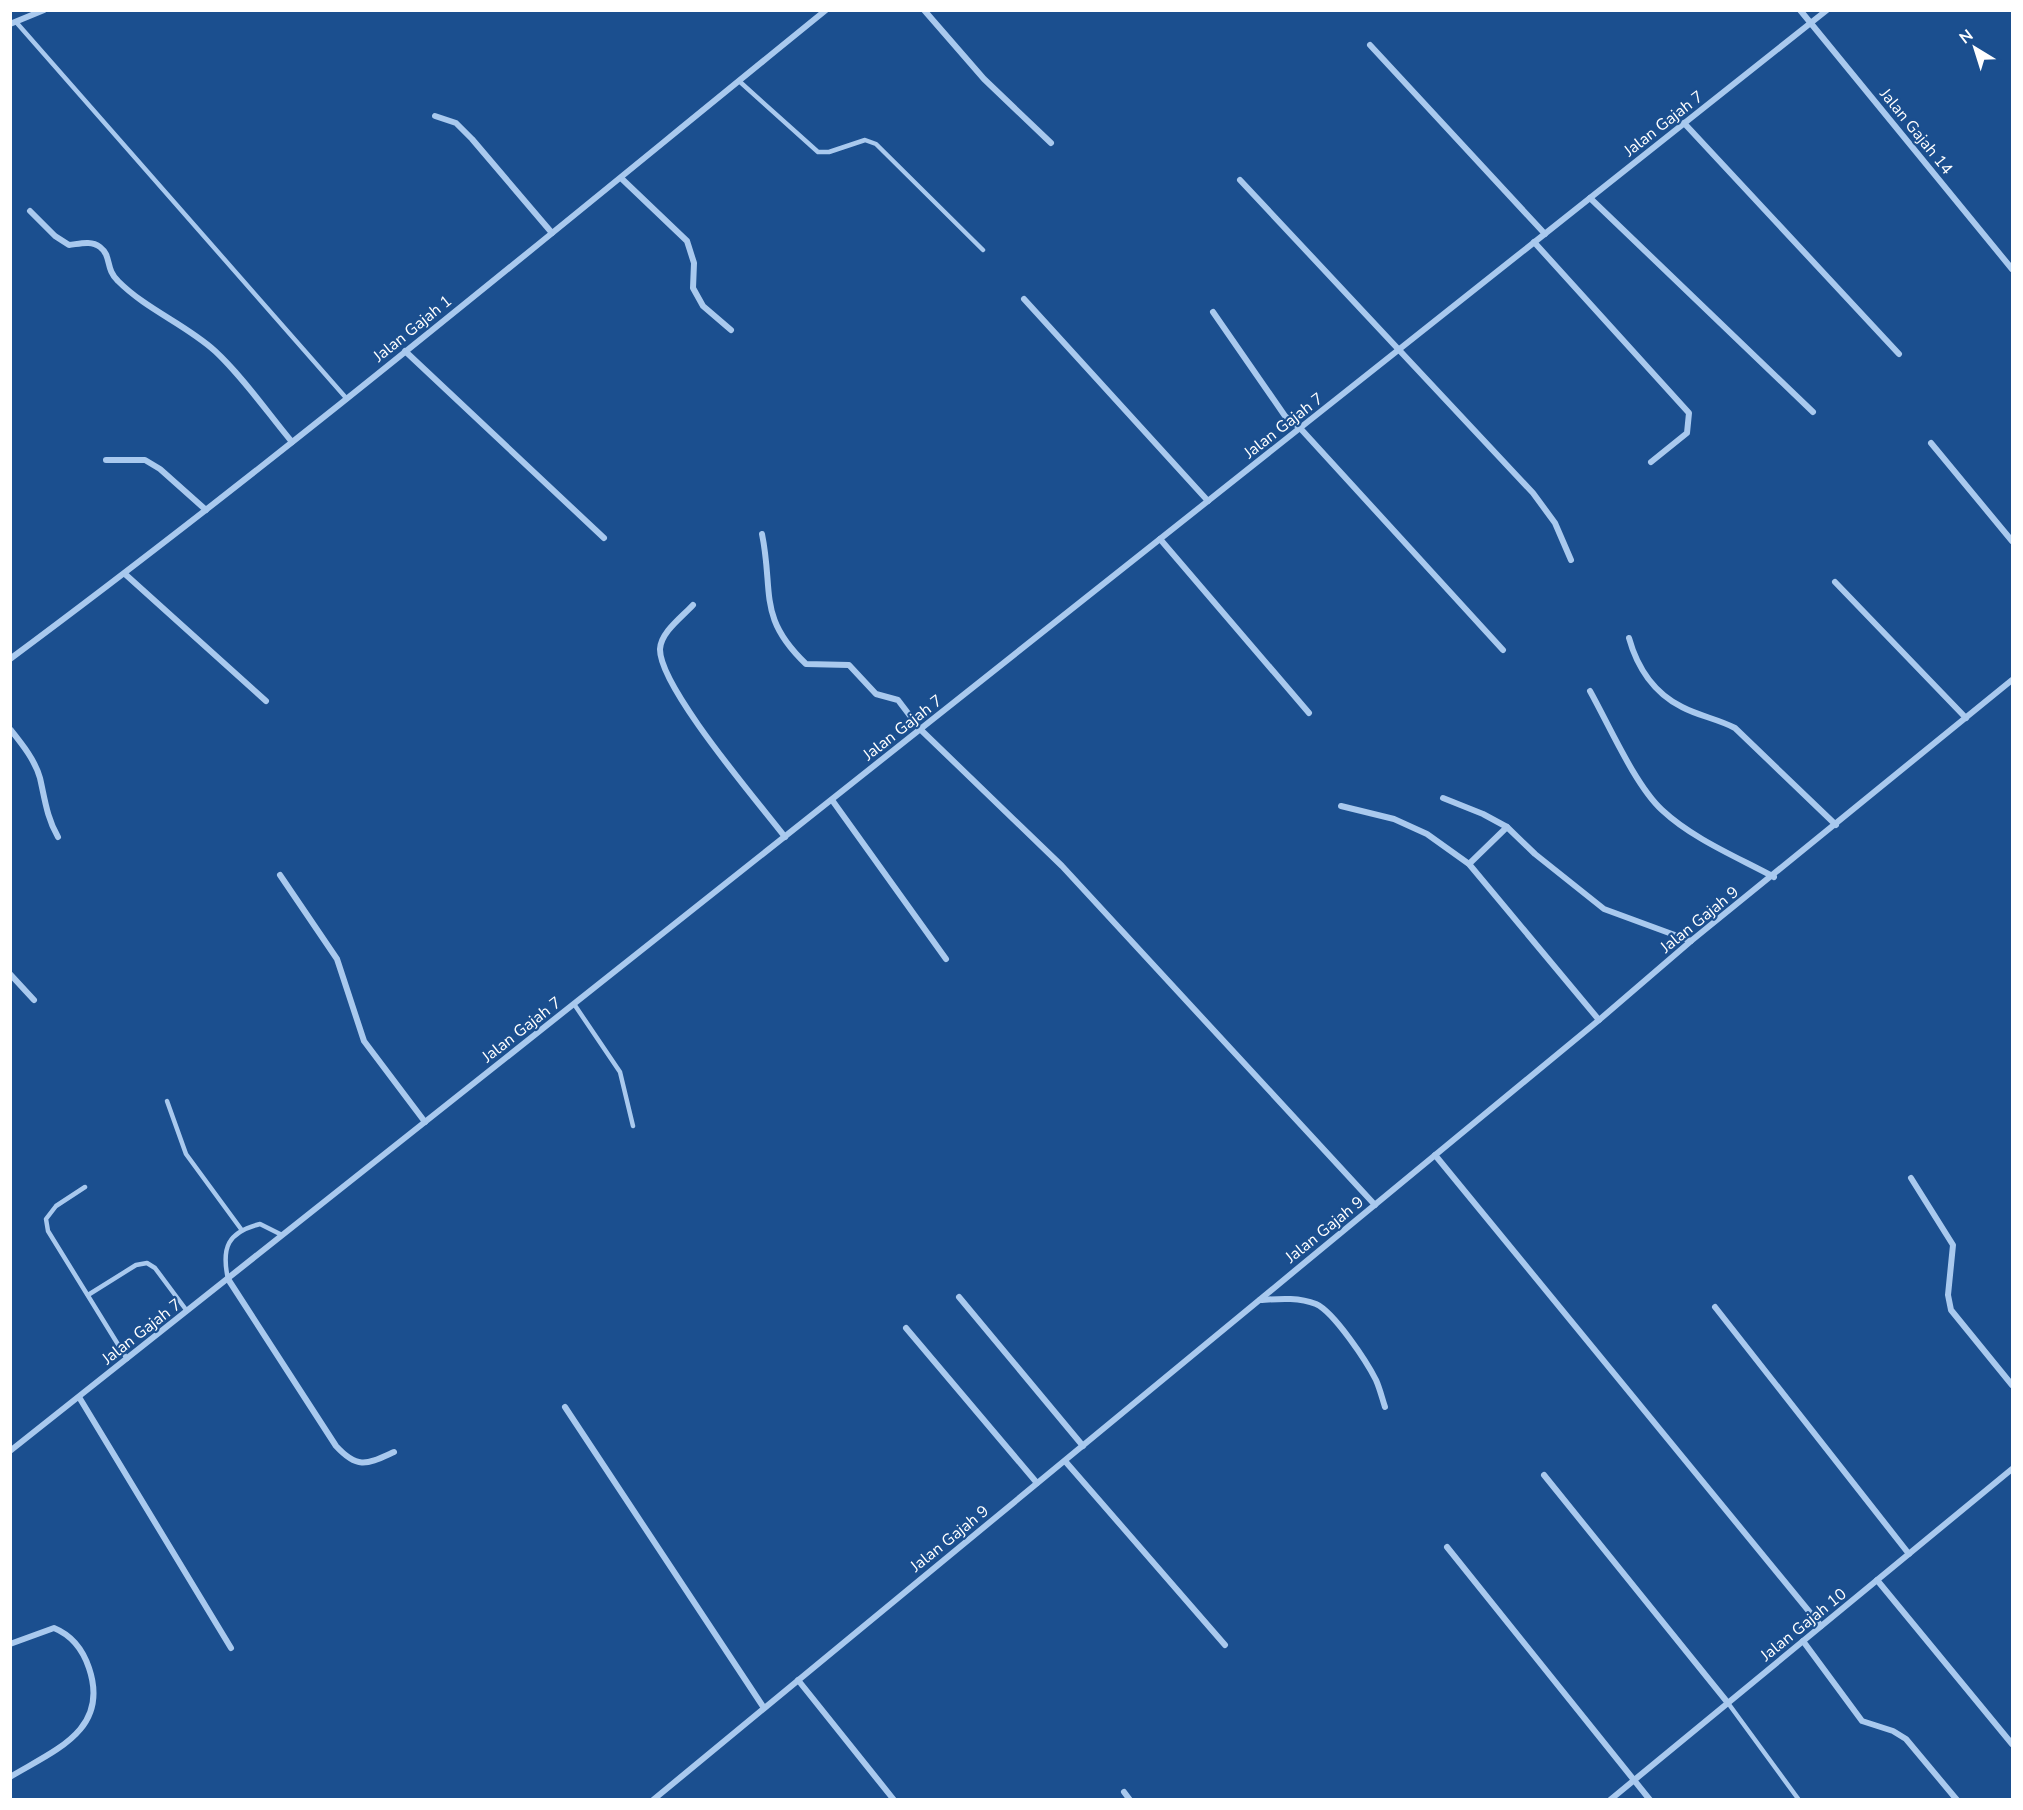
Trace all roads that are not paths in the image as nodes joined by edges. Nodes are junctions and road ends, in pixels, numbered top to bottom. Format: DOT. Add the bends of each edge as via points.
graph roads {
  1 [pos="44,10"];
  2 [pos="826,10"];
  3 [pos="924,10"];
  4 [pos="1800,10"];
  5 [pos="1827,10"];
  6 [pos="13,23"];
  7 [pos="1810,23"];
  8 [pos="1370,45"];
  9 [pos="739,81"];
  10 [pos="435,116"];
  11 [pos="1684,123"];
  12 [pos="1051,143"];
  13 [pos="621,178"];
  14 [pos="1240,180"];
  15 [pos="1590,198"];
  16 [pos="30,211"];
  17 [pos="552,233"];
  18 [pos="1545,234"];
  19 [pos="1534,242"];
  20 [pos="983,250"];
  21 [pos="2013,269"];
  22 [pos="1024,299"];
  23 [pos="1213,312"];
  24 [pos="730,330"];
  25 [pos="1400,349"];
  26 [pos="405,351"];
  27 [pos="1899,354"];
  28 [pos="347,399"];
  29 [pos="1813,412"];
  30 [pos="1300,428"];
  31 [pos="292,442"];
  32 [pos="1931,443"];
  33 [pos="106,460"];
  34 [pos="1651,462"];
  35 [pos="1208,501"];
  36 [pos="206,510"];
  37 [pos="762,534"];
  38 [pos="604,538"];
  39 [pos="1160,539"];
  40 [pos="2013,542"];
  41 [pos="1571,560"];
  42 [pos="125,574"];
  43 [pos="1835,582"];
  44 [pos="693,605"];
  45 [pos="1629,638"];
  46 [pos="1503,650"];
  47 [pos="10,659"];
  48 [pos="2013,680"];
  49 [pos="1590,691"];
  50 [pos="267,701"];
  51 [pos="1308,713"];
  52 [pos="1966,718"];
  53 [pos="10,729"];
  54 [pos="920,729"];
  55 [pos="1443,798"];
  56 [pos="832,800"];
  57 [pos="1341,806"];
  58 [pos="1836,825"];
  59 [pos="1507,827"];
  60 [pos="58,837"];
  61 [pos="785,837"];
  62 [pos="1469,864"];
  63 [pos="280,875"];
  64 [pos="1774,877"];
  65 [pos="1691,941"];
  66 [pos="946,959"];
  67 [pos="10,974"];
  68 [pos="34,1000"];
  69 [pos="574,1004"];
  70 [pos="1599,1020"];
  71 [pos="167,1101"];
  72 [pos="425,1122"];
  73 [pos="633,1126"];
  74 [pos="1436,1155"];
  75 [pos="1911,1178"];
  76 [pos="85,1187"];
  77 [pos="1375,1205"];
  78 [pos="241,1229"];
  79 [pos="282,1235"];
  80 [pos="228,1279"];
  81 [pos="88,1295"];
  82 [pos="958,1297"];
  83 [pos="1260,1300"];
  84 [pos="1715,1307"];
  85 [pos="187,1311"];
  86 [pos="906,1328"];
  87 [pos="127,1359"];
  88 [pos="2013,1385"];
  89 [pos="79,1397"];
  90 [pos="564,1407"];
  91 [pos="1385,1407"];
  92 [pos="1083,1446"];
  93 [pos="10,1451"];
  94 [pos="394,1452"];
  95 [pos="1065,1461"];
  96 [pos="2013,1469"];
  97 [pos="1544,1475"];
  98 [pos="1037,1483"];
  99 [pos="1447,1547"];
  100 [pos="1909,1554"];
  101 [pos="1877,1580"];
  102 [pos="1821,1626"];
  103 [pos="1803,1641"];
  104 [pos="10,1644"];
  105 [pos="1225,1645"];
  106 [pos="231,1648"];
  107 [pos="798,1680"];
  108 [pos="1728,1702"];
  109 [pos="764,1708"];
  110 [pos="2013,1744"];
  111 [pos="10,1778"];
  112 [pos="1633,1780"];
  113 [pos="1125,1792"];
  114 [pos="656,1799"];
  115 [pos="894,1800"];
  116 [pos="1130,1800"];
  117 [pos="1610,1800"];
  118 [pos="1650,1800"];
  119 [pos="1799,1800"];
  120 [pos="1957,1800"];
  1 -- 6 [label="street"];
  2 -- 9 [label="street, Jalan Gajah 1"];
  3 -- 12 [label="street" via="984,79"];
  4 -- 7 [label="street, Jalan Gajah 14"];
  5 -- 7 [label="street, Jalan Gajah 7"];
  6 -- 28 [label="lane"];
  7 -- 11 [label="street, Jalan Gajah 7"];
  7 -- 21 [label="street, Jalan Gajah 14"];
  8 -- 18 [label="street"];
  9 -- 13 [label="street, Jalan Gajah 1"];
  9 -- 20 [label="lane" via="818,152 865,140 876,144"];
  10 -- 17 [label="street" via="456,123"];
  11 -- 15 [label="street, Jalan Gajah 7"];
  11 -- 27 [label="street"];
  13 -- 17 [label="street, Jalan Gajah 1"];
  13 -- 24 [label="street" via="687,241 694,262 693,288 703,306"];
  14 -- 25 [label="street"];
  15 -- 18 [label="street, Jalan Gajah 7"];
  15 -- 29 [label="street"];
  16 -- 31 [label="street" via="69,245 89,242 99,246 108,256 109,270 119,282 216,352"];
  17 -- 26 [label="street, Jalan Gajah 1"];
  18 -- 19 [label="street, Jalan Gajah 7"];
  19 -- 25 [label="street, Jalan Gajah 7"];
  19 -- 34 [label="street" via="1689,413 1687,433"];
  22 -- 35 [label="street"];
  23 -- 30 [label="street" via="1285,416"];
  25 -- 30 [label="street, Jalan Gajah 7"];
  25 -- 41 [label="street" via="1533,493 1555,523"];
  26 -- 28 [label="street, Jalan Gajah 1"];
  26 -- 38 [label="street"];
  28 -- 31 [label="street, Jalan Gajah 1"];
  30 -- 35 [label="street, Jalan Gajah 7"];
  30 -- 46 [label="street"];
  31 -- 36 [label="street, Jalan Gajah 1"];
  32 -- 40 [label="street"];
  33 -- 36 [label="street" via="145,460"];
  35 -- 39 [label="street, Jalan Gajah 7"];
  36 -- 42 [label="street, Jalan Gajah 1"];
  37 -- 54 [label="street" via="769,566 768,601 777,630 793,652 806,664 849,665 876,694 898,700"];
  39 -- 51 [label="street"];
  39 -- 54 [label="street, Jalan Gajah 7"];
  42 -- 47 [label="street, Jalan Gajah 1"];
  42 -- 50 [label="street"];
  43 -- 52 [label="street"];
  44 -- 61 [label="street" via="662,638 660,651 672,684 731,769"];
  45 -- 58 [label="street" via="1635,658 1664,696 1735,728"];
  48 -- 52 [label="street, Jalan Gajah 9"];
  49 -- 64 [label="street" via="1648,795 1663,811 1699,837"];
  52 -- 58 [label="street, Jalan Gajah 9"];
  53 -- 60 [label="street" via="33,761"];
  54 -- 56 [label="street, Jalan Gajah 7"];
  54 -- 77 [label="street" via="1062,866"];
  55 -- 59 [label="street"];
  56 -- 61 [label="street, Jalan Gajah 7"];
  56 -- 66 [label="street"];
  57 -- 62 [label="street" via="1394,819 1427,834"];
  58 -- 64 [label="street, Jalan Gajah 9"];
  59 -- 62 [label="street"];
  59 -- 65 [label="street" via="1604,909"];
  61 -- 69 [label="street, Jalan Gajah 7"];
  62 -- 70 [label="street"];
  63 -- 72 [label="street" via="337,959 364,1041"];
  64 -- 65 [label="street, Jalan Gajah 9"];
  65 -- 70 [label="street, Jalan Gajah 9"];
  67 -- 68 [label="street"];
  69 -- 72 [label="street, Jalan Gajah 7"];
  69 -- 73 [label="lane" via="620,1072"];
  70 -- 74 [label="street, Jalan Gajah 9"];
  71 -- 78 [label="lane" via="186,1154"];
  72 -- 79 [label="street, Jalan Gajah 7"];
  74 -- 77 [label="street, Jalan Gajah 9"];
  74 -- 102 [label="street"];
  75 -- 88 [label="street" via="1953,1245 1948,1295 1951,1310"];
  76 -- 81 [label="lane" via="56,1206 46,1219 48,1232"];
  77 -- 83 [label="street, Jalan Gajah 9"];
  78 -- 79 [label="lane" via="260,1224"];
  78 -- 80 [label="lane" via="231,1240 224,1259"];
  79 -- 80 [label="street, Jalan Gajah 7"];
  80 -- 85 [label="street, Jalan Gajah 7"];
  80 -- 94 [label="street" via="346,1458 357,1464"];
  81 -- 85 [label="lane" via="136,1264 147,1263"];
  81 -- 87 [label="lane"];
  82 -- 92 [label="street"];
  83 -- 91 [label="street" via="1292,1299 1317,1305 1368,1368"];
  83 -- 92 [label="street, Jalan Gajah 9"];
  84 -- 100 [label="street"];
  85 -- 87 [label="street, Jalan Gajah 7"];
  86 -- 98 [label="street"];
  87 -- 89 [label="street, Jalan Gajah 7"];
  89 -- 93 [label="street, Jalan Gajah 7"];
  89 -- 106 [label="street"];
  90 -- 109 [label="street"];
  92 -- 95 [label="street, Jalan Gajah 9"];
  95 -- 98 [label="street, Jalan Gajah 9"];
  95 -- 105 [label="street"];
  96 -- 100 [label="street, Jalan Gajah 10"];
  97 -- 108 [label="street"];
  98 -- 107 [label="street, Jalan Gajah 9"];
  99 -- 112 [label="street"];
  100 -- 101 [label="street, Jalan Gajah 10"];
  101 -- 102 [label="street, Jalan Gajah 10"];
  101 -- 110 [label="street"];
  102 -- 103 [label="street, Jalan Gajah 10"];
  103 -- 108 [label="street, Jalan Gajah 10"];
  103 -- 120 [label="street" via="1862,1721 1906,1739"];
  104 -- 111 [label="street" via="54,1628 67,1633 86,1659 96,1687 91,1716 74,1738"];
  107 -- 109 [label="street, Jalan Gajah 9"];
  107 -- 115 [label="street"];
  108 -- 112 [label="street, Jalan Gajah 10"];
  108 -- 119 [label="lane"];
  109 -- 114 [label="street, Jalan Gajah 9"];
  112 -- 117 [label="street, Jalan Gajah 10"];
  112 -- 118 [label="street"];
  113 -- 116 [label="street"];
}
